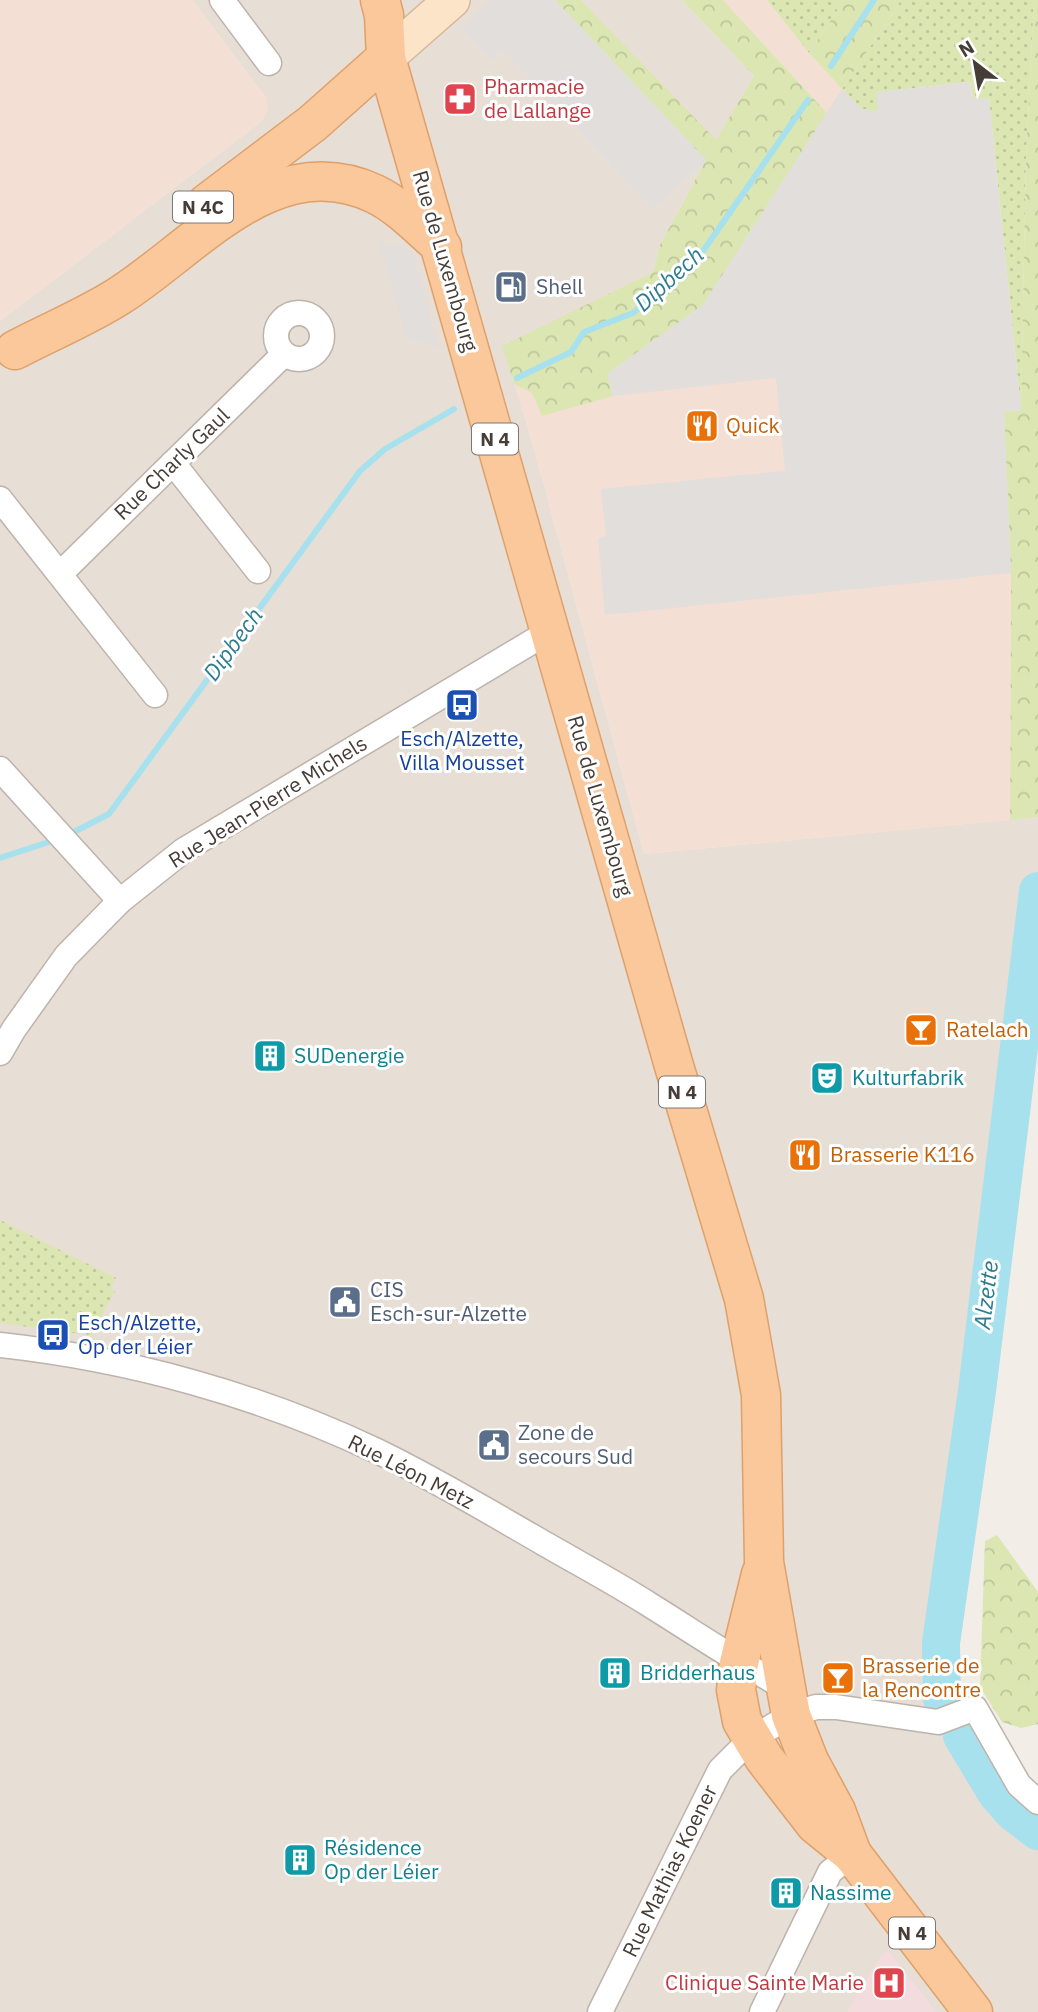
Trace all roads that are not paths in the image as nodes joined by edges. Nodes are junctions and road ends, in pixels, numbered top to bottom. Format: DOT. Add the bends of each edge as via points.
graph roads {
  1 [pos="222,0"];
  2 [pos="356,0"];
  3 [pos="380,0"];
  4 [pos="452,0"];
  5 [pos="386,58"];
  6 [pos="269,63"];
  7 [pos="442,247"];
  8 [pos="7,355"];
  9 [pos="284,355"];
  10 [pos="173,463"];
  11 [pos="0,499"];
  12 [pos="258,571"];
  13 [pos="60,574"];
  14 [pos="550,631"];
  15 [pos="155,695"];
  16 [pos="0,769"];
  17 [pos="120,901"];
  18 [pos="0,1053"];
  19 [pos="0,1345"];
  20 [pos="764,1562"];
  21 [pos="739,1663"];
  22 [pos="789,1702"];
  23 [pos="751,1739"];
  24 [pos="1038,1802"];
  25 [pos="852,1854"];
  26 [pos="600,2012"];
  27 [pos="762,2012"];
  28 [pos="973,2012"];
  1 -- 6 [label="street"];
  2 -- 5 [label="main road, Rue de Luxembourg / N 4" via="362,22"];
  3 -- 5 [label="main road, Rue de Luxembourg / N 4"];
  4 -- 5 [label="main road"];
  5 -- 7 [label="main road, Rue de Luxembourg / N 4"];
  5 -- 8 [label="main road, N 4C" via="313,123"];
  7 -- 8 [label="main road" via="375,194 321,181 283,186 243,205 118,297"];
  7 -- 14 [label="main road, Rue de Luxembourg / N 4"];
  9 -- 10 [label="street, Rue Charly Gaul"];
  10 -- 12 [label="street"];
  10 -- 13 [label="street, Rue Charly Gaul"];
  11 -- 13 [label="street"];
  13 -- 15 [label="street"];
  14 -- 17 [label="street, Rue Jean-Pierre Michels" via="184,850"];
  14 -- 20 [label="main road, Rue de Luxembourg / N 4" via="744,1299 761,1395"];
  16 -- 17 [label="street"];
  17 -- 18 [label="street, Rue Jean-Pierre Michels" via="66,956"];
  19 -- 21 [label="street, Rue Léon Metz" via="69,1354 168,1376 318,1425 377,1451 512,1525 649,1604"];
  20 -- 21 [label="main road, N 4"];
  20 -- 22 [label="main road, N 4"];
  21 -- 22 [label="street, Rue Léon Metz"];
  21 -- 23 [label="main road, N 4" via="737,1706"];
  22 -- 23 [label="street, Rue Mathias Koener"];
  22 -- 24 [label="street" via="938,1722 975,1707 1018,1785"];
  22 -- 25 [label="main road, N 4" via="809,1761"];
  23 -- 25 [label="main road, N 4" via="815,1824"];
  23 -- 26 [label="street, Rue Mathias Koener" via="720,1770"];
  25 -- 27 [label="street" via="830,1872"];
  25 -- 28 [label="main road, N 4"];
}
